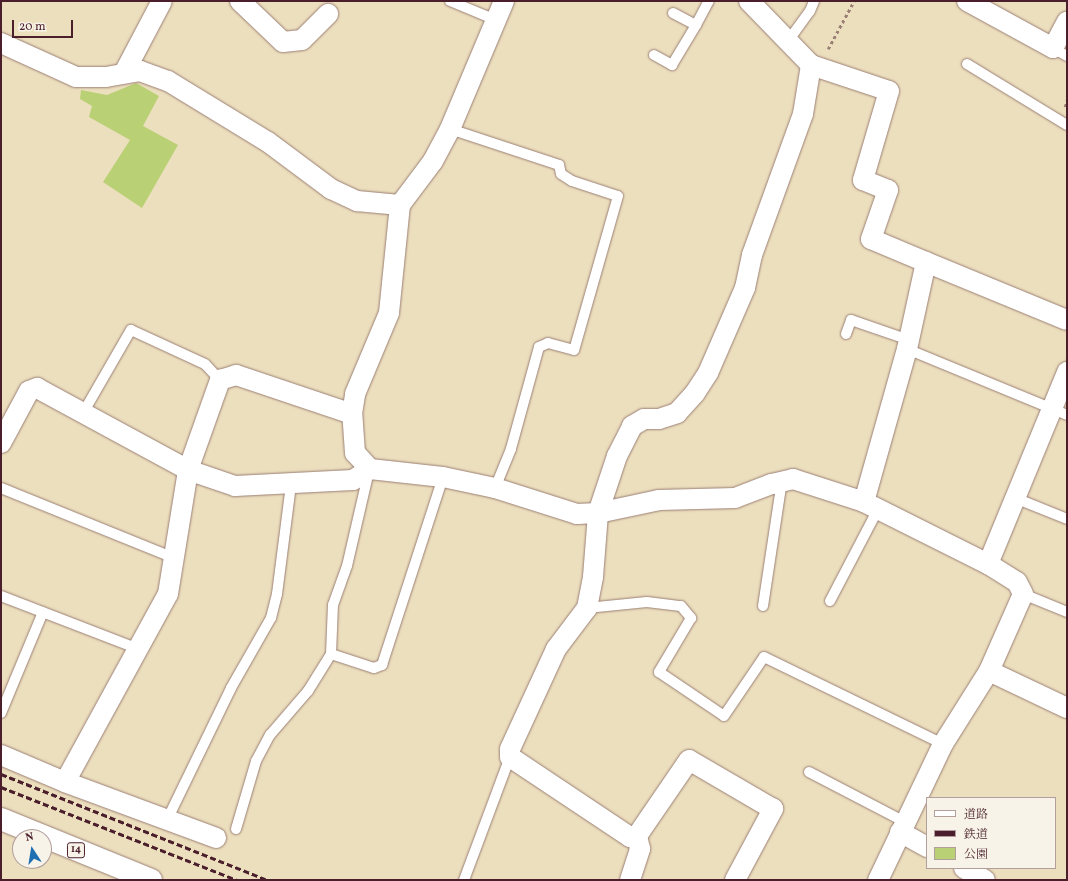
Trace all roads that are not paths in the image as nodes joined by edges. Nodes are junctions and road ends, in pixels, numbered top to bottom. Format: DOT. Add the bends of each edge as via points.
graph roads {
  1 [pos="162,1"];
  2 [pos="240,1"];
  3 [pos="450,1"];
  4 [pos="504,1"];
  5 [pos="709,1"];
  6 [pos="749,1"];
  7 [pos="814,1"];
  8 [pos="967,1"];
  9 [pos="673,13"];
  10 [pos="328,14"];
  11 [pos="496,20"];
  12 [pos="1067,22"];
  13 [pos="696,25"];
  14 [pos="788,42"];
  15 [pos="1,43"];
  16 [pos="1060,52"];
  17 [pos="654,56"];
  18 [pos="966,64"];
  19 [pos="811,65"];
  20 [pos="124,73"];
  21 [pos="1067,125"];
  22 [pos="450,129"];
  23 [pos="400,205"];
  24 [pos="926,262"];
  25 [pos="1067,320"];
  26 [pos="846,334"];
  27 [pos="908,345"];
  28 [pos="1067,372"];
  29 [pos="220,380"];
  30 [pos="1059,412"];
  31 [pos="83,414"];
  32 [pos="352,414"];
  33 [pos="1,443"];
  34 [pos="370,469"];
  35 [pos="188,470"];
  36 [pos="443,477"];
  37 [pos="782,481"];
  38 [pos="291,485"];
  39 [pos="1,488"];
  40 [pos="495,488"];
  41 [pos="1015,498"];
  42 [pos="871,505"];
  43 [pos="598,513"];
  44 [pos="1067,519"];
  45 [pos="174,558"];
  46 [pos="988,564"];
  47 [pos="1023,594"];
  48 [pos="1,596"];
  49 [pos="830,601"];
  50 [pos="762,606"];
  51 [pos="587,608"];
  52 [pos="43,612"];
  53 [pos="1067,612"];
  54 [pos="138,649"];
  55 [pos="331,654"];
  56 [pos="989,671"];
  57 [pos="1067,708"];
  58 [pos="1,713"];
  59 [pos="943,744"];
  60 [pos="1,755"];
  61 [pos="510,757"];
  62 [pos="810,772"];
  63 [pos="65,782"];
  64 [pos="1,819"];
  65 [pos="167,820"];
  66 [pos="902,827"];
  67 [pos="236,829"];
  68 [pos="637,836"];
  69 [pos="216,838"];
  70 [pos="926,846"];
  71 [pos="966,869"];
  72 [pos="151,880"];
  73 [pos="464,880"];
  74 [pos="630,880"];
  75 [pos="735,880"];
  76 [pos="878,880"];
  77 [pos="984,880"];
  1 -- 20 [label="street"];
  2 -- 10 [label="street" via="283,42 302,40"];
  3 -- 11 [label="lane"];
  4 -- 11 [label="street"];
  5 -- 13 [label="lane"];
  6 -- 14 [label="street"];
  7 -- 14 [label="lane"];
  8 -- 16 [label="street"];
  9 -- 13 [label="lane"];
  11 -- 22 [label="street"];
  12 -- 16 [label="street"];
  13 -- 17 [label="lane" via="672,65"];
  14 -- 19 [label="street"];
  15 -- 20 [label="street" via="76,77 106,77"];
  18 -- 21 [label="lane"];
  19 -- 24 [label="street" via="889,91 863,180 888,190 871,239"];
  19 -- 43 [label="street" via="803,114 752,255 746,288 716,350 708,373 677,413 659,419 644,419 632,426 617,456"];
  20 -- 23 [label="street" via="140,71 168,81 268,142 344,195 357,201"];
  22 -- 23 [label="street" via="433,161"];
  22 -- 40 [label="lane" via="559,165 561,174 572,181 618,196 574,350 548,343 539,347 511,449"];
  23 -- 32 [label="street" via="389,313 355,394"];
  24 -- 25 [label="street"];
  24 -- 27 [label="street"];
  26 -- 27 [label="lane" via="851,320"];
  27 -- 30 [label="lane"];
  27 -- 42 [label="street"];
  28 -- 30 [label="street"];
  29 -- 31 [label="lane" via="205,364 131,330"];
  29 -- 32 [label="street" via="236,375"];
  29 -- 35 [label="street"];
  30 -- 41 [label="street"];
  31 -- 33 [label="street" via="37,388 29,391"];
  31 -- 35 [label="street"];
  32 -- 34 [label="street" via="355,453"];
  34 -- 36 [label="street"];
  34 -- 38 [label="street" via="353,480"];
  34 -- 55 [label="lane" via="347,566 333,605"];
  35 -- 38 [label="street" via="235,486"];
  35 -- 45 [label="street"];
  36 -- 40 [label="street"];
  36 -- 55 [label="lane" via="382,665 374,668"];
  37 -- 42 [label="street" via="792,479 806,482"];
  37 -- 43 [label="street" via="735,498 659,500"];
  37 -- 50 [label="lane"];
  38 -- 65 [label="lane" via="278,594 272,618 231,688"];
  39 -- 45 [label="lane"];
  40 -- 43 [label="street" via="577,514"];
  41 -- 44 [label="lane"];
  41 -- 46 [label="street"];
  42 -- 46 [label="street"];
  42 -- 49 [label="lane"];
  43 -- 51 [label="street" via="593,577"];
  45 -- 54 [label="street" via="168,594"];
  46 -- 47 [label="street" via="1017,582"];
  47 -- 53 [label="lane"];
  47 -- 56 [label="street"];
  48 -- 52 [label="lane"];
  51 -- 59 [label="lane" via="648,602 680,606 691,618 659,672 724,716 764,658"];
  51 -- 61 [label="street" via="556,649 510,749"];
  52 -- 54 [label="lane"];
  52 -- 58 [label="lane"];
  54 -- 63 [label="street"];
  55 -- 67 [label="lane" via="308,691 270,735 256,761"];
  56 -- 57 [label="street"];
  56 -- 59 [label="street"];
  59 -- 66 [label="street"];
  60 -- 63 [label="street"];
  61 -- 68 [label="street" via="630,837"];
  61 -- 73 [label="lane"];
  62 -- 66 [label="lane"];
  63 -- 65 [label="street"];
  64 -- 72 [label="highway, 14"];
  65 -- 69 [label="street"];
  66 -- 70 [label="street"];
  66 -- 76 [label="street"];
  68 -- 74 [label="street" via="640,848"];
  68 -- 75 [label="street" via="689,760 773,809"];
  71 -- 77 [label="street"];
}
